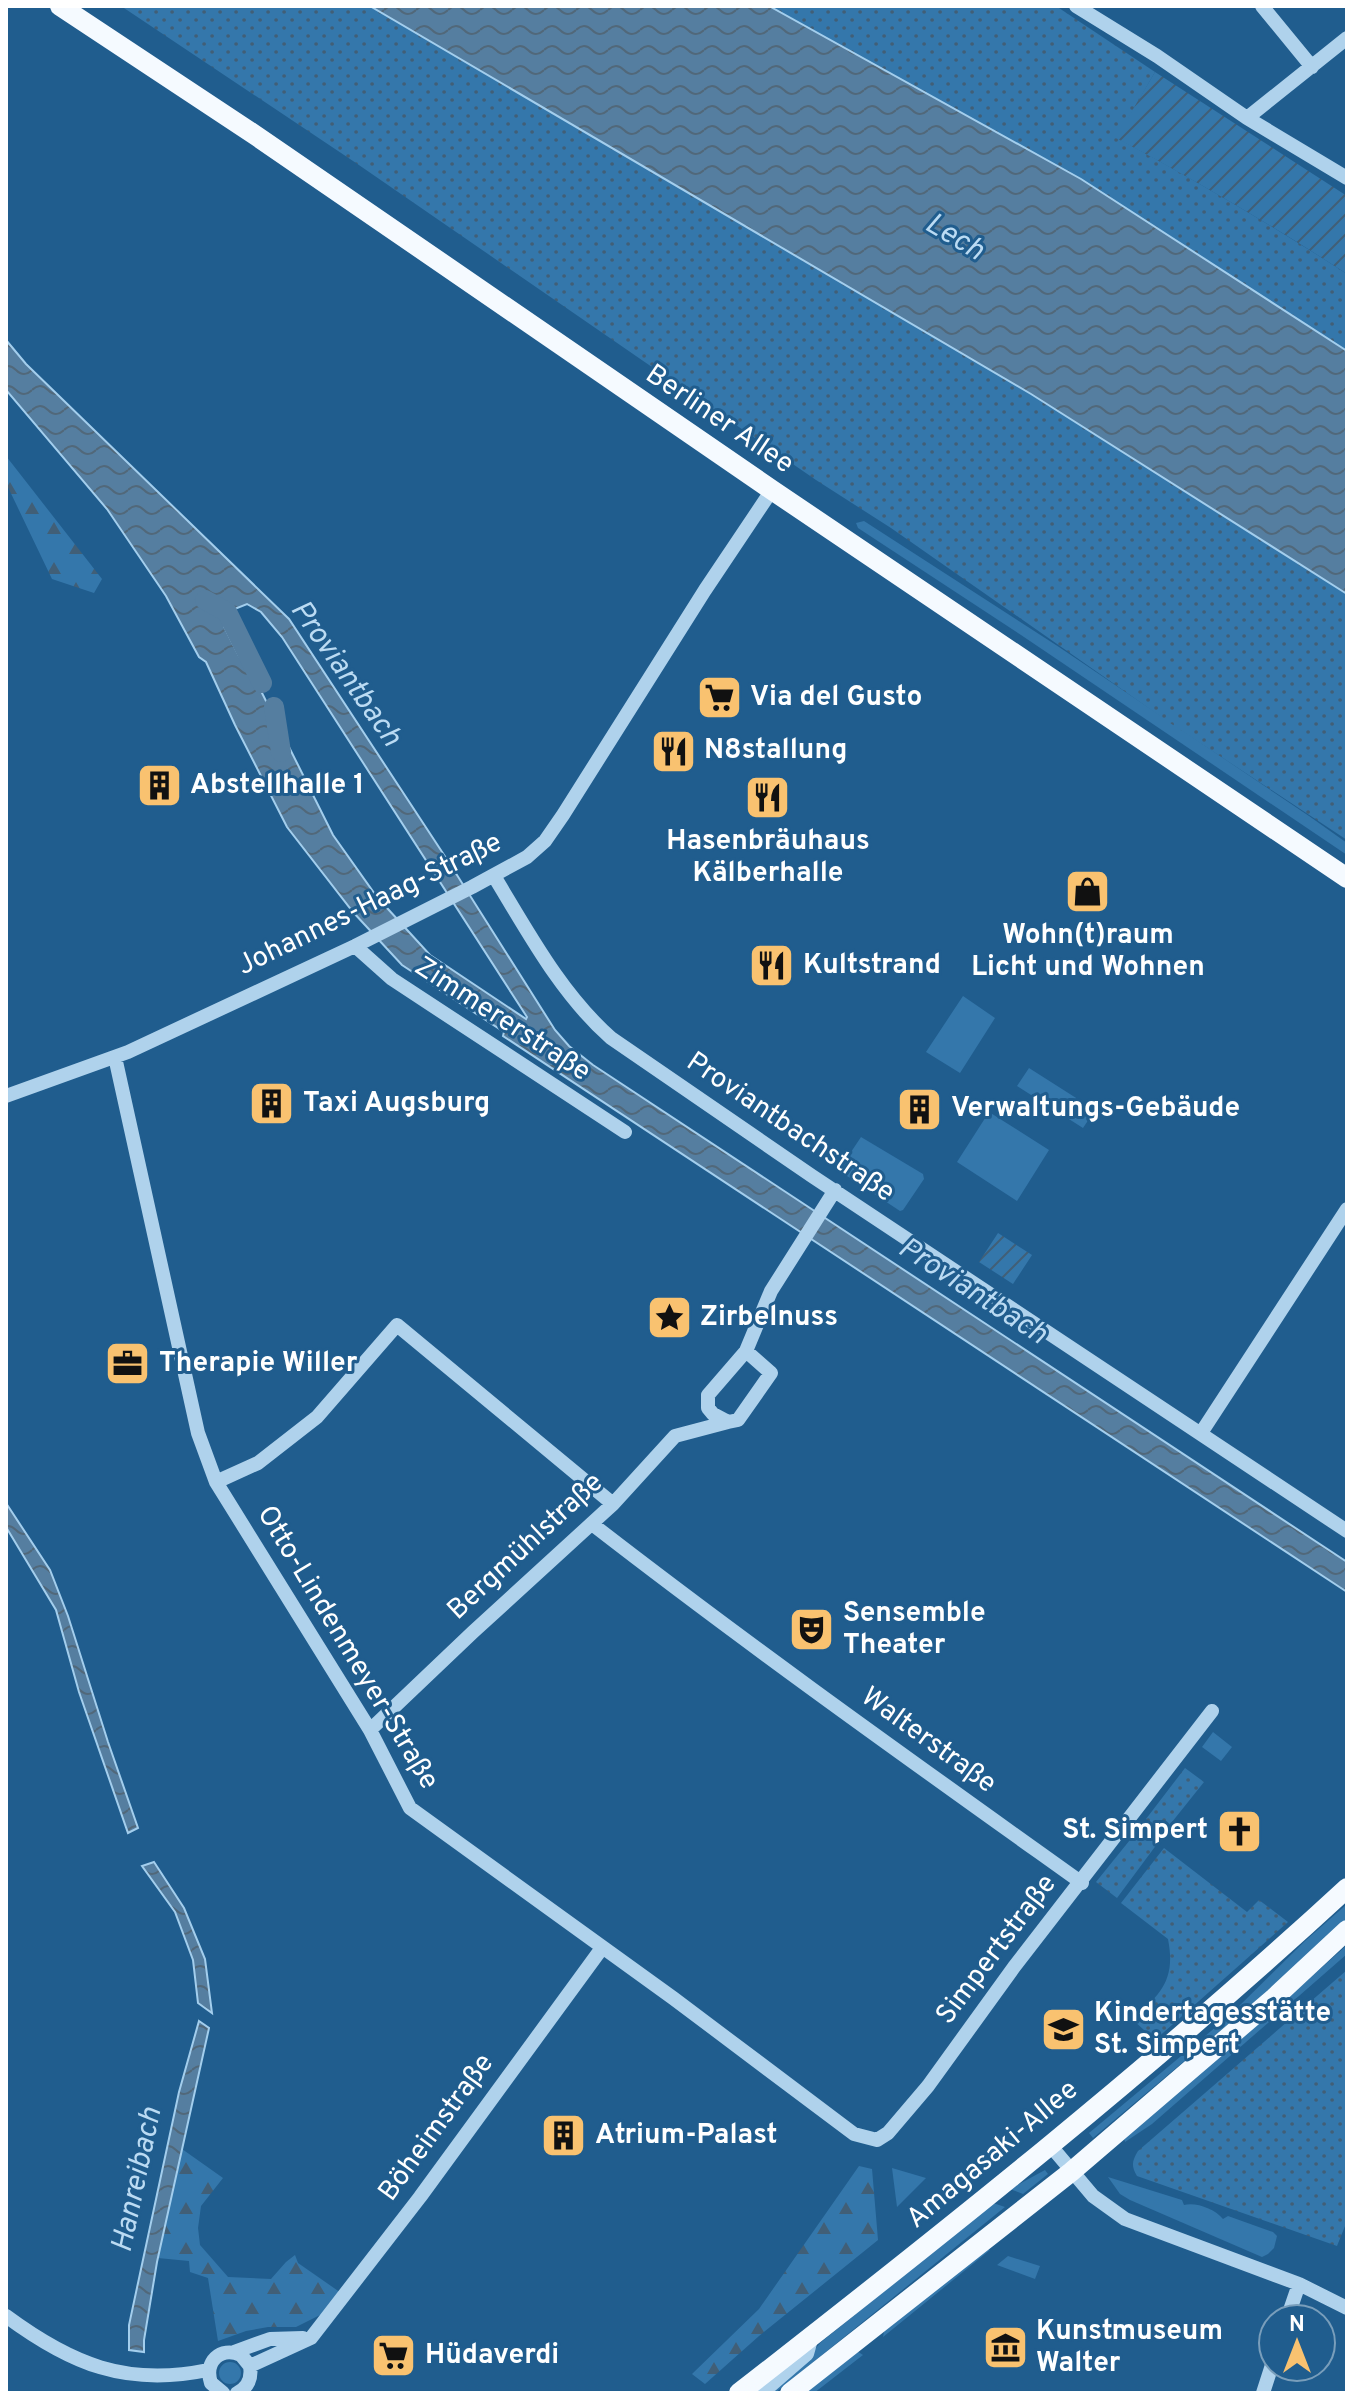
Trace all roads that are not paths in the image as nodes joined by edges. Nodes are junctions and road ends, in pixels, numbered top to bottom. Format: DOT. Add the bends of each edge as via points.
graph roads {
  1 [pos="60,6"];
  2 [pos="1076,6"];
  3 [pos="1262,6"];
  4 [pos="1347,38"];
  5 [pos="1312,67"];
  6 [pos="1247,118"];
  7 [pos="1347,178"];
  8 [pos="772,490"];
  9 [pos="494,876"];
  10 [pos="1347,878"];
  11 [pos="362,942"];
  12 [pos="115,1057"];
  13 [pos="6,1096"];
  14 [pos="625,1132"];
  15 [pos="835,1190"];
  16 [pos="1347,1209"];
  17 [pos="746,1351"];
  18 [pos="728,1422"];
  19 [pos="1201,1433"];
  20 [pos="216,1482"];
  21 [pos="613,1504"];
  22 [pos="592,1524"];
  23 [pos="1347,1531"];
  24 [pos="1212,1711"];
  25 [pos="370,1730"];
  26 [pos="1082,1883"];
  27 [pos="1347,1888"];
  28 [pos="1347,1930"];
  29 [pos="602,1948"];
  30 [pos="877,2140"];
  31 [pos="1050,2145"];
  32 [pos="1071,2172"];
  33 [pos="1299,2284"];
  34 [pos="1292,2303"];
  35 [pos="1347,2308"];
  36 [pos="6,2316"];
  37 [pos="812,2336"];
  38 [pos="311,2338"];
  39 [pos="234,2352"];
  40 [pos="250,2366"];
  41 [pos="208,2370"];
  42 [pos="223,2393"];
  43 [pos="239,2393"];
  44 [pos="739,2393"];
  45 [pos="762,2393"];
  46 [pos="790,2393"];
  1 -- 8 [label="main road, Berliner Allee"];
  2 -- 6 [label="street"];
  3 -- 5 [label="street"];
  4 -- 5 [label="street"];
  5 -- 6 [label="street"];
  6 -- 7 [label="street"];
  8 -- 9 [label="street, Johannes-Haag-Straße" via="545,841"];
  8 -- 10 [label="main road, Berliner Allee"];
  9 -- 11 [label="street, Johannes-Haag-Straße"];
  9 -- 15 [label="street, Proviantbachstraße" via="566,990 592,1021"];
  11 -- 12 [label="street, Johannes-Haag-Straße"];
  11 -- 14 [label="street, Zimmererstraße" via="392,979"];
  12 -- 13 [label="street, Johannes-Haag-Straße"];
  12 -- 20 [label="street, Otto-Lindenmeyer-Straße" via="198,1433"];
  15 -- 17 [label="street" via="771,1291"];
  15 -- 19 [label="street, Proviantbachstraße"];
  16 -- 19 [label="street"];
  17 -- 18 [label="street" via="708,1395 708,1408"];
  17 -- 18 [label="street" via="771,1373 738,1420"];
  18 -- 21 [label="street, Bergmühlstraße" via="675,1436"];
  19 -- 23 [label="street, Proviantbachstraße"];
  20 -- 21 [label="street" via="258,1463 317,1417 397,1325"];
  20 -- 25 [label="street, Otto-Lindenmeyer-Straße"];
  21 -- 22 [label="street, Bergmühlstraße"];
  22 -- 25 [label="street, Bergmühlstraße"];
  22 -- 26 [label="street, Walterstraße"];
  24 -- 26 [label="street, Simpertstraße"];
  25 -- 29 [label="street, Otto-Lindenmeyer-Straße" via="410,1808"];
  26 -- 30 [label="street, Simpertstraße" via="928,2086"];
  27 -- 31 [label="main road, Amagasaki-Allee" via="1254,1974"];
  28 -- 32 [label="main road, Amagasaki-Allee"];
  29 -- 30 [label="street, Otto-Lindenmeyer-Straße" via="854,2134"];
  29 -- 38 [label="street, Böheimstraße"];
  31 -- 32 [label="street"];
  31 -- 37 [label="main road, Amagasaki-Allee"];
  32 -- 33 [label="street" via="1125,2219"];
  32 -- 46 [label="main road, Amagasaki-Allee"];
  33 -- 34 [label="street"];
  33 -- 35 [label="street"];
  36 -- 41 [label="street" via="35,2337 125,2375"];
  37 -- 44 [label="main road, Amagasaki-Allee"];
  37 -- 45 [label="street" via="807,2354"];
  38 -- 39 [label="street" via="270,2339"];
  38 -- 40 [label="street, Böheimstraße"];
  39 -- 40 [label="street"];
  39 -- 41 [label="street" via="214,2358"];
  40 -- 43 [label="street" via="250,2381"];
  41 -- 42 [label="street" via="211,2383"];
}
